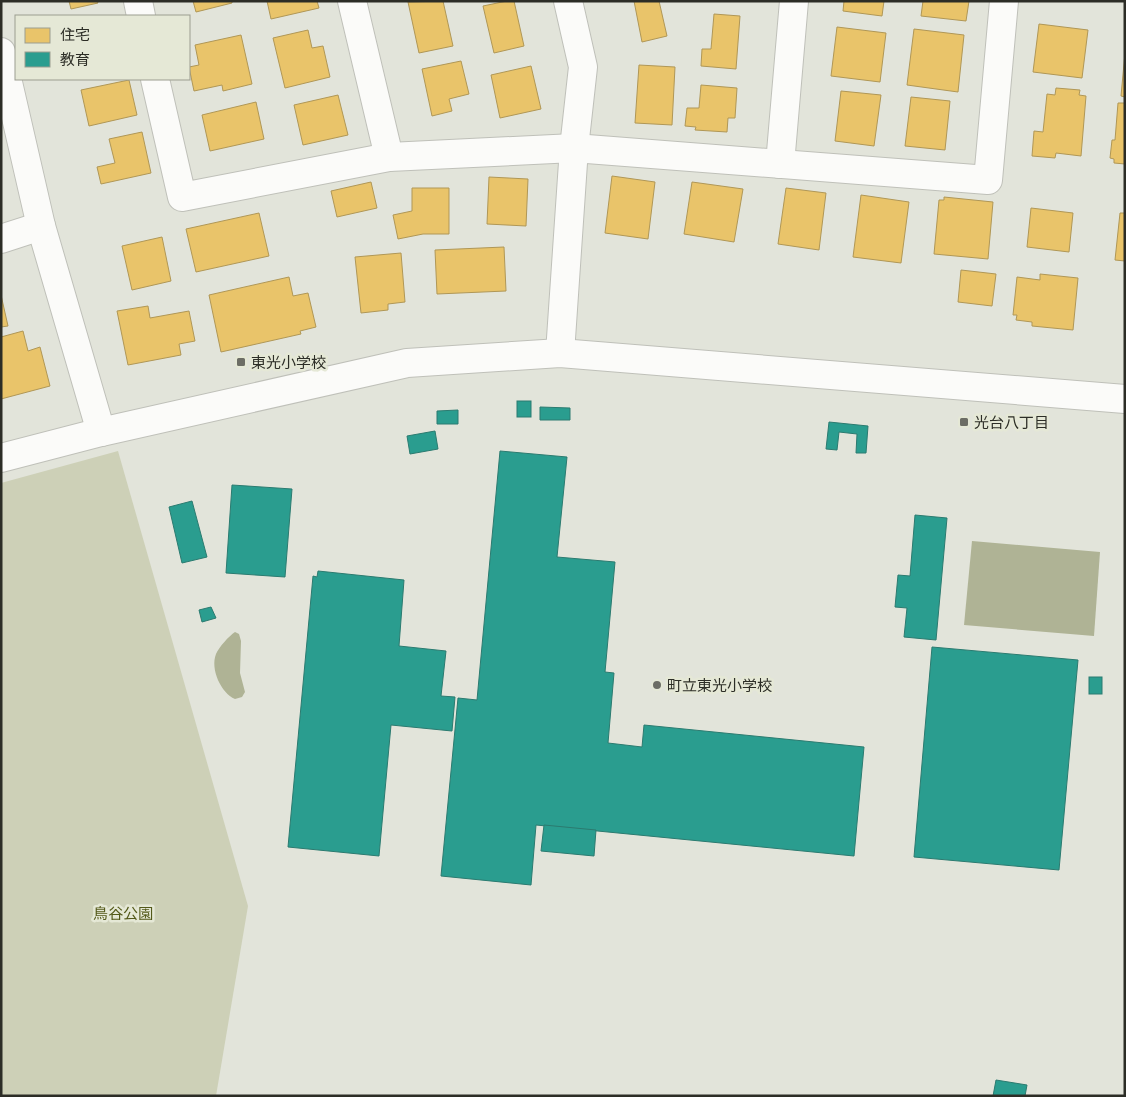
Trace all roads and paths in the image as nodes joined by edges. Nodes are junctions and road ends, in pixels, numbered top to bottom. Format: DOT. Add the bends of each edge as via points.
graph roads {
  1 [pos="138,1"];
  2 [pos="352,1"];
  3 [pos="568,1"];
  4 [pos="794,1"];
  5 [pos="1004,1"];
  6 [pos="141,15"];
  7 [pos="1,52"];
  8 [pos="155,80"];
  9 [pos="574,148"];
  10 [pos="389,156"];
  11 [pos="780,164"];
  12 [pos="41,226"];
  13 [pos="1,239"];
  14 [pos="560,353"];
  15 [pos="1125,399"];
  16 [pos="101,432"];
  17 [pos="1,458"];
  1 -- 6 [label="street"];
  2 -- 10 [label="street"];
  3 -- 9 [label="street" via="583,67"];
  4 -- 11 [label="street"];
  5 -- 11 [label="street" via="988,180"];
  7 -- 12 [label="street"];
  8 -- 10 [label="street" via="182,197"];
  9 -- 10 [label="street"];
  9 -- 11 [label="street"];
  9 -- 14 [label="street"];
  12 -- 13 [label="street"];
  12 -- 16 [label="street"];
  14 -- 15 [label="street"];
  14 -- 16 [label="street" via="407,363"];
  16 -- 17 [label="street"];
}
